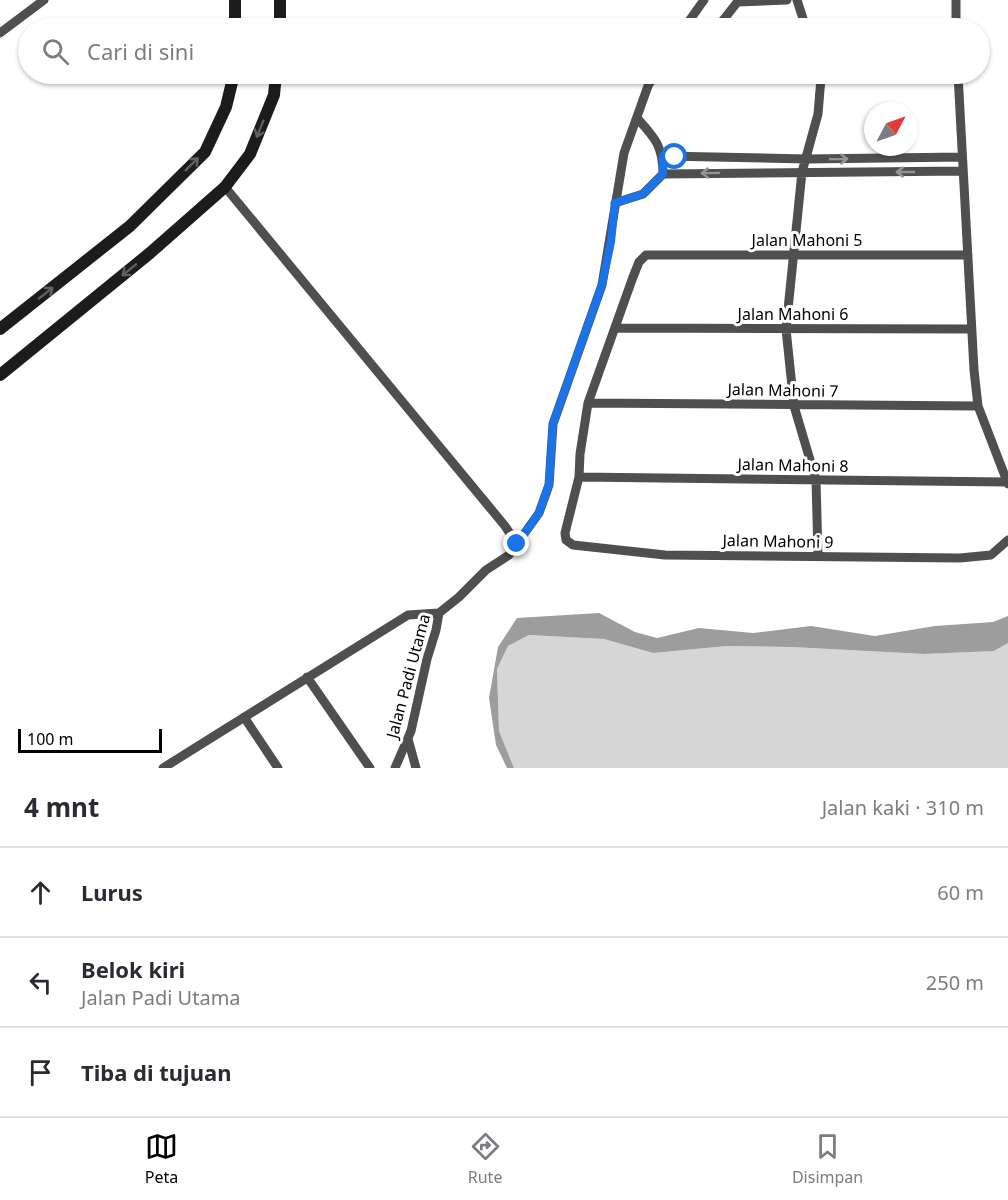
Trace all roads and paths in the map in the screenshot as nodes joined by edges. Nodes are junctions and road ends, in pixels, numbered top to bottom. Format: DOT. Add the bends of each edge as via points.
graph roads {
  1 [pos="44,0"];
  2 [pos="235,0"];
  3 [pos="280,0"];
  4 [pos="704,0"];
  5 [pos="787,0"];
  6 [pos="797,0"];
  7 [pos="956,0"];
  8 [pos="738,1"];
  9 [pos="32,4"];
  10 [pos="235,18"];
  11 [pos="280,18"];
  12 [pos="691,18"];
  13 [pos="725,18"];
  14 [pos="803,18"];
  15 [pos="957,18"];
  16 [pos="1,31"];
  17 [pos="232,84"];
  18 [pos="275,84"];
  19 [pos="649,84"];
  20 [pos="820,84"];
  21 [pos="958,84"];
  22 [pos="637,118"];
  23 [pos="663,156"];
  24 [pos="962,157"];
  25 [pos="807,159"];
  26 [pos="963,171"];
  27 [pos="802,172"];
  28 [pos="663,174"];
  29 [pos="225,187"];
  30 [pos="615,203"];
  31 [pos="793,254"];
  32 [pos="968,255"];
  33 [pos="615,328"];
  34 [pos="0,329"];
  35 [pos="786,329"];
  36 [pos="971,329"];
  37 [pos="0,375"];
  38 [pos="588,403"];
  39 [pos="794,406"];
  40 [pos="978,406"];
  41 [pos="579,477"];
  42 [pos="816,480"];
  43 [pos="1007,483"];
  44 [pos="1008,540"];
  45 [pos="517,544"];
  46 [pos="818,556"];
  47 [pos="439,613"];
  48 [pos="306,677"];
  49 [pos="244,717"];
  50 [pos="408,739"];
  51 [pos="163,768"];
  52 [pos="278,768"];
  53 [pos="369,768"];
  54 [pos="395,768"];
  55 [pos="416,768"];
  1 -- 9 [label="street"];
  2 -- 10 [label="street"];
  3 -- 11 [label="street"];
  4 -- 12 [label="street"];
  5 -- 8 [label="street"];
  6 -- 14 [label="street"];
  7 -- 15 [label="street"];
  8 -- 13 [label="street"];
  9 -- 16 [label="street"];
  34 -- 17 [label="street, one-way" via="130,226 205,152 226,107"];
  18 -- 29 [label="street, one-way" via="250,154"];
  19 -- 22 [label="street, Jalan Padi Utama"];
  20 -- 25 [label="street" via="818,114"];
  21 -- 24 [label="street"];
  22 -- 23 [label="street" via="656,139"];
  22 -- 30 [label="street, Jalan Padi Utama" via="624,153"];
  23 -- 25 [label="street"];
  23 -- 28 [label="street"];
  25 -- 24 [label="street, one-way"];
  24 -- 26 [label="street"];
  25 -- 27 [label="street"];
  26 -- 27 [label="street, one-way"];
  26 -- 32 [label="street"];
  27 -- 28 [label="street, one-way"];
  27 -- 31 [label="street"];
  28 -- 30 [label="street" via="643,194"];
  29 -- 37 [label="street, one-way"];
  29 -- 45 [label="street"];
  30 -- 45 [label="street, Jalan Padi Utama" via="602,285 553,424 549,484 539,513"];
  31 -- 32 [label="street, Jalan Mahoni 5"];
  31 -- 33 [label="street, Jalan Mahoni 5" via="646,255 639,262"];
  31 -- 35 [label="street"];
  32 -- 36 [label="street"];
  33 -- 35 [label="street, Jalan Mahoni 6"];
  33 -- 38 [label="street"];
  35 -- 36 [label="street, Jalan Mahoni 6"];
  35 -- 39 [label="street"];
  36 -- 40 [label="street"];
  38 -- 39 [label="street, Jalan Mahoni 7"];
  38 -- 41 [label="street"];
  39 -- 40 [label="street, Jalan Mahoni 7"];
  39 -- 42 [label="street"];
  40 -- 43 [label="street"];
  41 -- 42 [label="street, Jalan Mahoni 8"];
  41 -- 46 [label="street, Jalan Mahoni 9" via="565,533 566,540 573,545 665,555"];
  42 -- 43 [label="street, Jalan Mahoni 8"];
  42 -- 46 [label="street"];
  44 -- 46 [label="street, Jalan Mahoni 9" via="991,555 960,558"];
  45 -- 47 [label="street, Jalan Padi Utama"];
  47 -- 48 [label="street" via="408,615"];
  47 -- 50 [label="street, Jalan Padi Utama"];
  48 -- 49 [label="street"];
  48 -- 53 [label="street"];
  49 -- 51 [label="street"];
  49 -- 52 [label="street"];
  50 -- 54 [label="street, Jalan Padi Utama"];
  50 -- 55 [label="street"];
}
